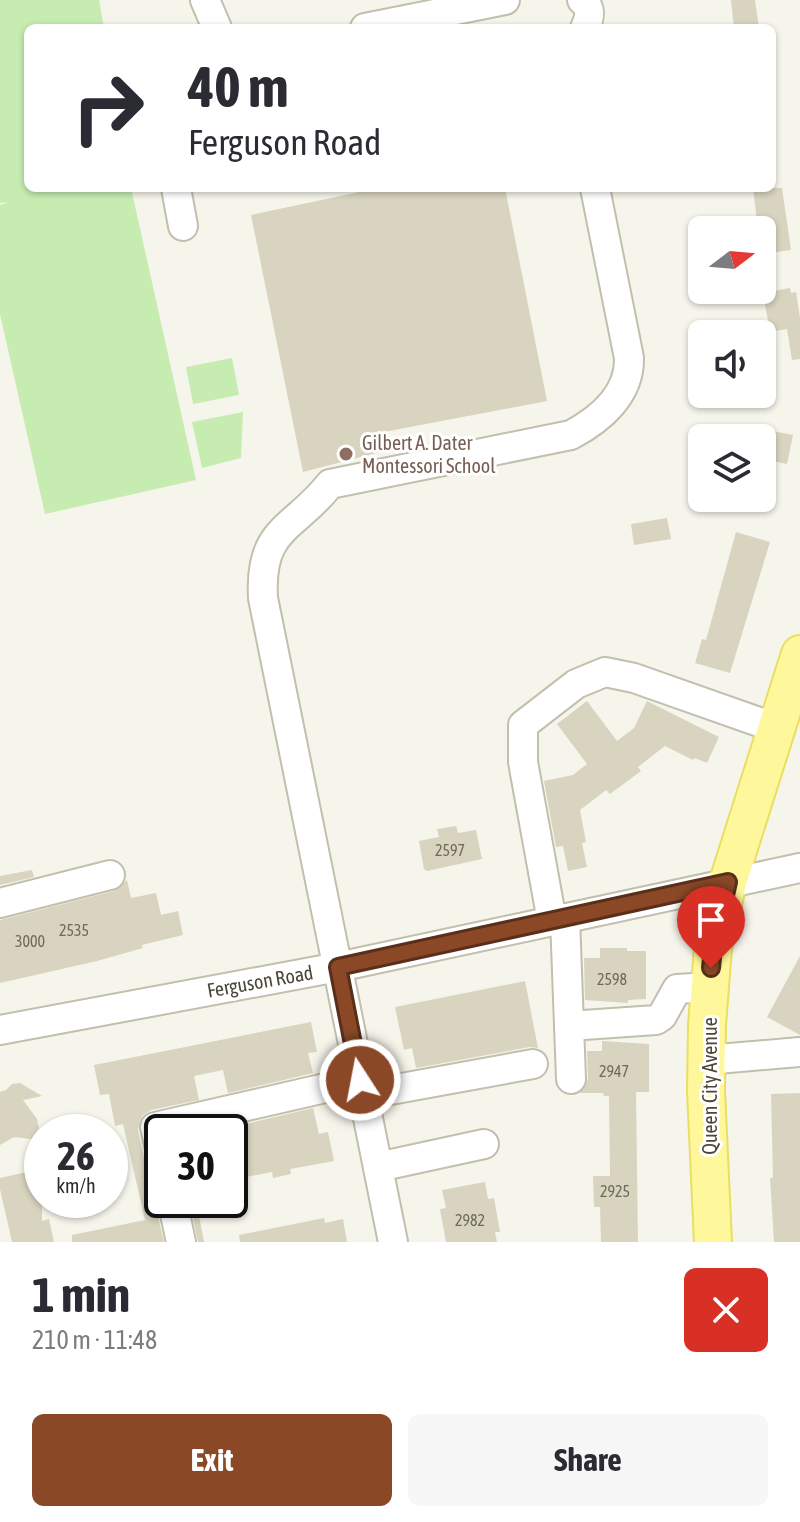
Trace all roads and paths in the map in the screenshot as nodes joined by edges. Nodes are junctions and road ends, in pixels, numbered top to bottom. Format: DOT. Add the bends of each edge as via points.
graph roads {
  1 [pos="205,0"];
  2 [pos="505,0"];
  3 [pos="582,0"];
  4 [pos="215,24"];
  5 [pos="385,24"];
  6 [pos="587,24"];
  7 [pos="177,192"];
  8 [pos="596,192"];
  9 [pos="183,226"];
  10 [pos="800,654"];
  11 [pos="776,728"];
  12 [pos="800,868"];
  13 [pos="110,875"];
  14 [pos="728,882"];
  15 [pos="0,903"];
  16 [pos="559,920"];
  17 [pos="338,967"];
  18 [pos="710,987"];
  19 [pos="569,1026"];
  20 [pos="0,1030"];
  21 [pos="800,1052"];
  22 [pos="706,1060"];
  23 [pos="533,1064"];
  24 [pos="571,1079"];
  25 [pos="362,1088"];
  26 [pos="224,1114"];
  27 [pos="484,1144"];
  28 [pos="378,1167"];
  29 [pos="176,1218"];
  30 [pos="181,1242"];
  31 [pos="393,1242"];
  32 [pos="713,1242"];
  1 -- 4 [label="street"];
  2 -- 5 [label="street"];
  3 -- 6 [label="street" via="590,17"];
  7 -- 9 [label="street"];
  8 -- 17 [label="street" via="629,358 629,374 606,411 571,435 330,484 284,526 265,557 263,598"];
  10 -- 11 [label="main road, Queen City Avenue"];
  11 -- 14 [label="main road, Queen City Avenue"];
  11 -- 16 [label="street" via="605,672 576,684 523,725 523,762"];
  12 -- 14 [label="street, Ferguson Road"];
  13 -- 15 [label="street"];
  14 -- 16 [label="street, Ferguson Road"];
  14 -- 18 [label="main road, Queen City Avenue"];
  16 -- 17 [label="street, Ferguson Road"];
  16 -- 19 [label="street"];
  17 -- 20 [label="street, Ferguson Road"];
  17 -- 25 [label="street"];
  18 -- 19 [label="street" via="677,989 656,1020"];
  18 -- 22 [label="main road, Queen City Avenue"];
  19 -- 24 [label="street"];
  21 -- 22 [label="street"];
  22 -- 32 [label="main road, Queen City Avenue"];
  23 -- 25 [label="street"];
  25 -- 26 [label="street"];
  25 -- 28 [label="street"];
  27 -- 28 [label="street"];
  28 -- 31 [label="street"];
  29 -- 30 [label="street"];
}
